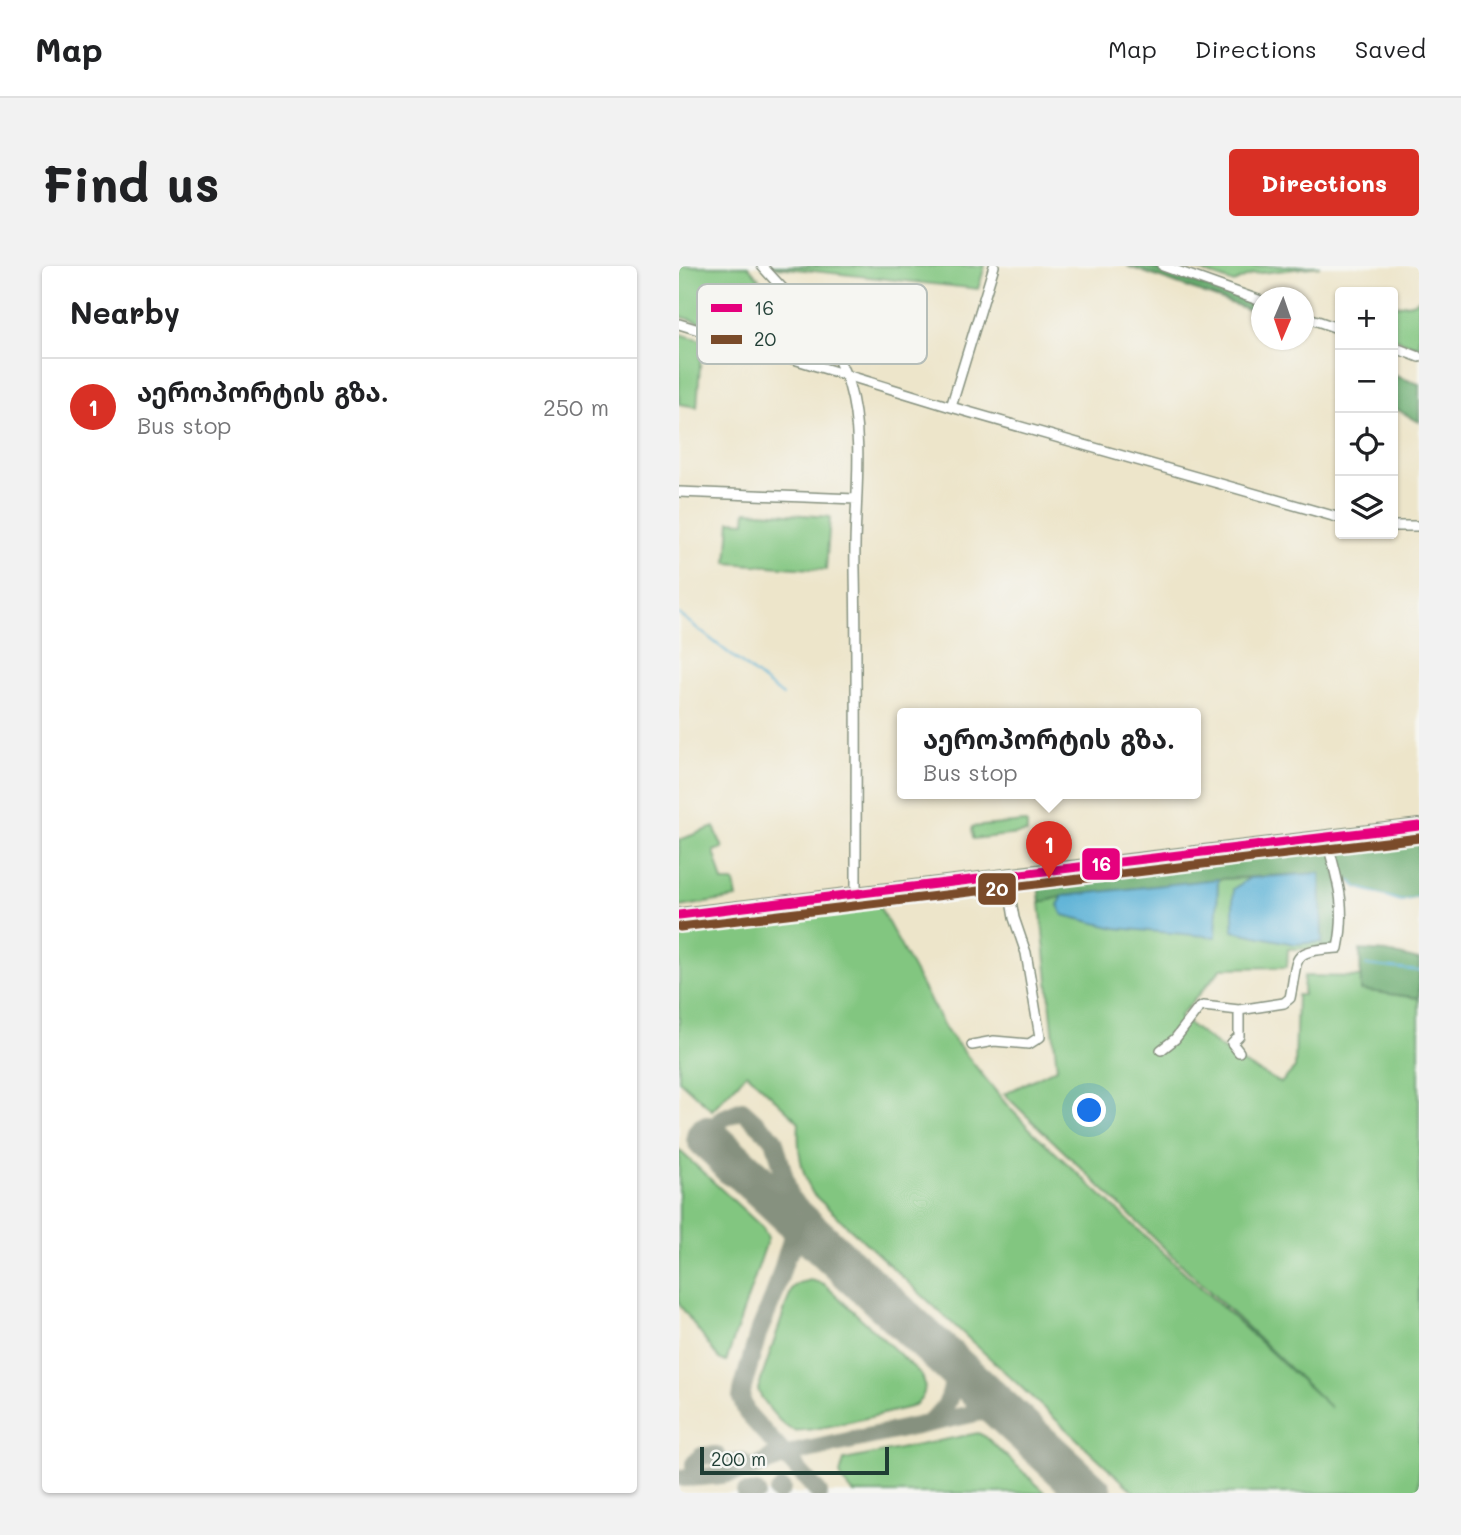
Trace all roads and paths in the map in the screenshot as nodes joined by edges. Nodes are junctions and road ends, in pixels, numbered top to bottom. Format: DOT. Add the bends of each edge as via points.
graph roads {
  1 [pos="762,266"];
  2 [pos="994,266"];
  3 [pos="1163,266"];
  4 [pos="778,284"];
  5 [pos="1251,297"];
  6 [pos="1314,320"];
  7 [pos="679,324"];
  8 [pos="1335,327"];
  9 [pos="697,329"];
  10 [pos="1398,349"];
  11 [pos="1419,356"];
  12 [pos="811,364"];
  13 [pos="839,364"];
  14 [pos="844,374"];
  15 [pos="951,407"];
  16 [pos="679,492"];
  17 [pos="856,499"];
  18 [pos="1335,517"];
  19 [pos="1398,526"];
  20 [pos="1419,526"];
  21 [pos="1419,826"];
  22 [pos="1326,837"];
  23 [pos="1007,877"];
  24 [pos="856,894"];
  25 [pos="679,915"];
  26 [pos="1239,1010"];
  27 [pos="972,1045"];
  28 [pos="1161,1049"];
  29 [pos="1239,1052"];
  1 -- 4 [label="street"];
  2 -- 15 [label="street"];
  3 -- 5 [label="street"];
  6 -- 8 [label="street"];
  7 -- 9 [label="street"];
  10 -- 11 [label="street"];
  12 -- 14 [label="street"];
  13 -- 14 [label="street"];
  14 -- 15 [label="street"];
  14 -- 17 [label="street" via="855,410"];
  15 -- 18 [label="street"];
  16 -- 17 [label="street"];
  17 -- 24 [label="street"];
  19 -- 20 [label="street"];
  21 -- 22 [label="highway"];
  22 -- 23 [label="highway"];
  22 -- 26 [label="street" via="1341,891 1343,923 1338,948 1306,950 1298,957 1290,998 1284,1003"];
  23 -- 24 [label="highway"];
  23 -- 27 [label="street" via="1040,1037 1029,1044 994,1041"];
  24 -- 25 [label="highway"];
  26 -- 28 [label="street" via="1203,1006"];
  26 -- 29 [label="street" via="1239,1036 1232,1043"];
}
